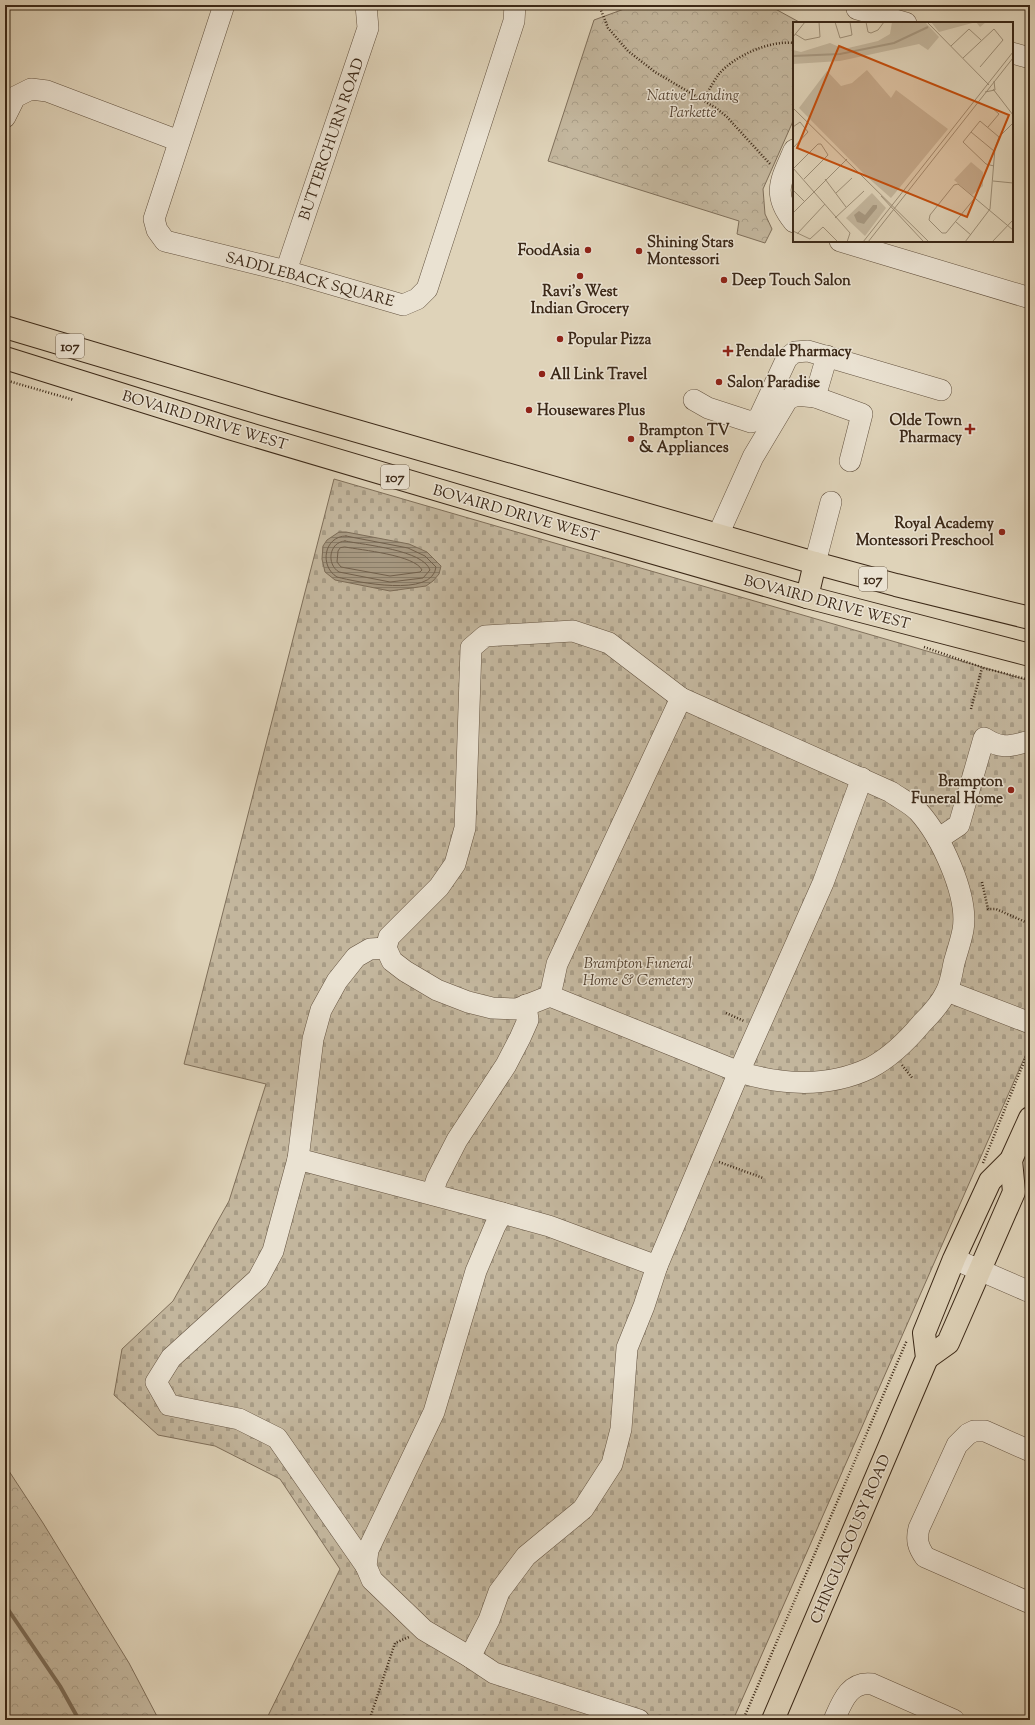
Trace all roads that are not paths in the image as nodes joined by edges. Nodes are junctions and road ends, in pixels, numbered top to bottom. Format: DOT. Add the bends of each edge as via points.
graph roads {
  1 [pos="224,5"];
  2 [pos="366,5"];
  3 [pos="515,5"];
  4 [pos="855,12"];
  5 [pos="901,22"];
  6 [pos="1013,53"];
  7 [pos="1030,58"];
  8 [pos="5,118"];
  9 [pos="179,141"];
  10 [pos="793,152"];
  11 [pos="793,221"];
  12 [pos="843,242"];
  13 [pos="286,271"];
  14 [pos="1030,298"];
  15 [pos="5,327"];
  16 [pos="827,356"];
  17 [pos="5,358"];
  18 [pos="941,390"];
  19 [pos="815,397"];
  20 [pos="694,400"];
  21 [pos="850,461"];
  22 [pos="831,502"];
  23 [pos="718,535"];
  24 [pos="816,562"];
  25 [pos="807,597"];
  26 [pos="1030,618"];
  27 [pos="1030,655"];
  28 [pos="682,698"];
  29 [pos="1030,741"];
  30 [pos="862,778"];
  31 [pos="938,839"];
  32 [pos="386,948"];
  33 [pos="947,991"];
  34 [pos="550,996"];
  35 [pos="526,1005"];
  36 [pos="1030,1024"];
  37 [pos="739,1072"];
  38 [pos="1030,1118"];
  39 [pos="298,1159"];
  40 [pos="1011,1160"];
  41 [pos="432,1194"];
  42 [pos="502,1213"];
  43 [pos="954,1259"];
  44 [pos="657,1266"];
  45 [pos="980,1270"];
  46 [pos="1030,1292"];
  47 [pos="927,1358"];
  48 [pos="1030,1451"];
  49 [pos="366,1566"];
  50 [pos="1030,1603"];
  51 [pos="470,1657"];
  52 [pos="639,1720"];
  53 [pos="773,1720"];
  54 [pos="834,1720"];
  55 [pos="954,1720"];
  1 -- 9 [label="street, SADDLEBACK SQUARE"];
  2 -- 13 [label="street, BUTTERCHURN ROAD" via="368,28"];
  3 -- 13 [label="street, SADDLEBACK SQUARE" via="514,22 427,289 417,299 404,305"];
  4 -- 5 [label="street"];
  6 -- 7 [label="street"];
  8 -- 9 [label="street" via="15,97 31,89 47,91"];
  9 -- 13 [label="street, SADDLEBACK SQUARE" via="154,219 157,230 165,241"];
  10 -- 11 [label="street" via="779,188 786,212"];
  12 -- 14 [label="street"];
  15 -- 23 [label="main road, BOVAIRD DRIVE WEST / 107"];
  16 -- 18 [label="street"];
  16 -- 19 [label="street"];
  16 -- 20 [label="street" via="808,351 795,352 787,358 759,418 751,422 708,408"];
  17 -- 25 [label="main road, BOVAIRD DRIVE WEST / 107" via="237,431"];
  19 -- 21 [label="street" via="862,414"];
  19 -- 23 [label="street" via="796,395 787,400 753,457"];
  22 -- 24 [label="street"];
  23 -- 24 [label="main road, BOVAIRD DRIVE WEST / 107"];
  24 -- 25 [label="main road"];
  24 -- 26 [label="main road, BOVAIRD DRIVE WEST / 107"];
  25 -- 27 [label="main road, BOVAIRD DRIVE WEST / 107"];
  28 -- 30 [label="street"];
  28 -- 32 [label="street" via="609,643 574,631 485,636 471,648 465,828 455,864 439,887 389,937"];
  28 -- 34 [label="street" via="557,964"];
  29 -- 31 [label="street" via="1005,747 991,742 959,825"];
  30 -- 31 [label="street" via="891,792 918,811"];
  30 -- 37 [label="street" via="823,883"];
  31 -- 33 [label="street" via="957,879 962,903 963,929"];
  32 -- 35 [label="street" via="392,961 437,990 492,1008 517,1009"];
  32 -- 39 [label="street" via="370,950 356,957 337,981 321,1010 313,1039"];
  33 -- 36 [label="street"];
  33 -- 37 [label="street" via="909,1039 892,1054 869,1068 845,1077 792,1083"];
  34 -- 35 [label="street"];
  34 -- 37 [label="street"];
  35 -- 41 [label="street" via="528,1020 520,1038 506,1065 457,1140"];
  37 -- 44 [label="street"];
  38 -- 40 [label="main road, CHINGUACOUSY ROAD"];
  39 -- 41 [label="street"];
  39 -- 49 [label="street" via="273,1251 258,1279 171,1358 156,1382 169,1405 238,1419 277,1438"];
  40 -- 43 [label="main road, CHINGUACOUSY ROAD" via="990,1182"];
  40 -- 45 [label="main road, CHINGUACOUSY ROAD" via="1014,1192"];
  41 -- 42 [label="street"];
  42 -- 44 [label="street" via="549,1226"];
  42 -- 49 [label="street" via="476,1271 434,1412 368,1550"];
  43 -- 45 [label="street"];
  43 -- 47 [label="main road, CHINGUACOUSY ROAD" via="924,1333"];
  44 -- 51 [label="street" via="627,1348 621,1429 612,1464 583,1509 526,1556 499,1592 489,1620"];
  45 -- 46 [label="street"];
  45 -- 47 [label="main road, CHINGUACOUSY ROAD" via="948,1343"];
  47 -- 53 [label="main road, CHINGUACOUSY ROAD"];
  48 -- 50 [label="street" via="986,1431 968,1434 957,1445 918,1528 917,1536 920,1550 925,1557"];
  49 -- 51 [label="street" via="372,1580 424,1630"];
  51 -- 52 [label="street" via="494,1673"];
  54 -- 55 [label="street" via="850,1690 857,1685 868,1684"];
}
